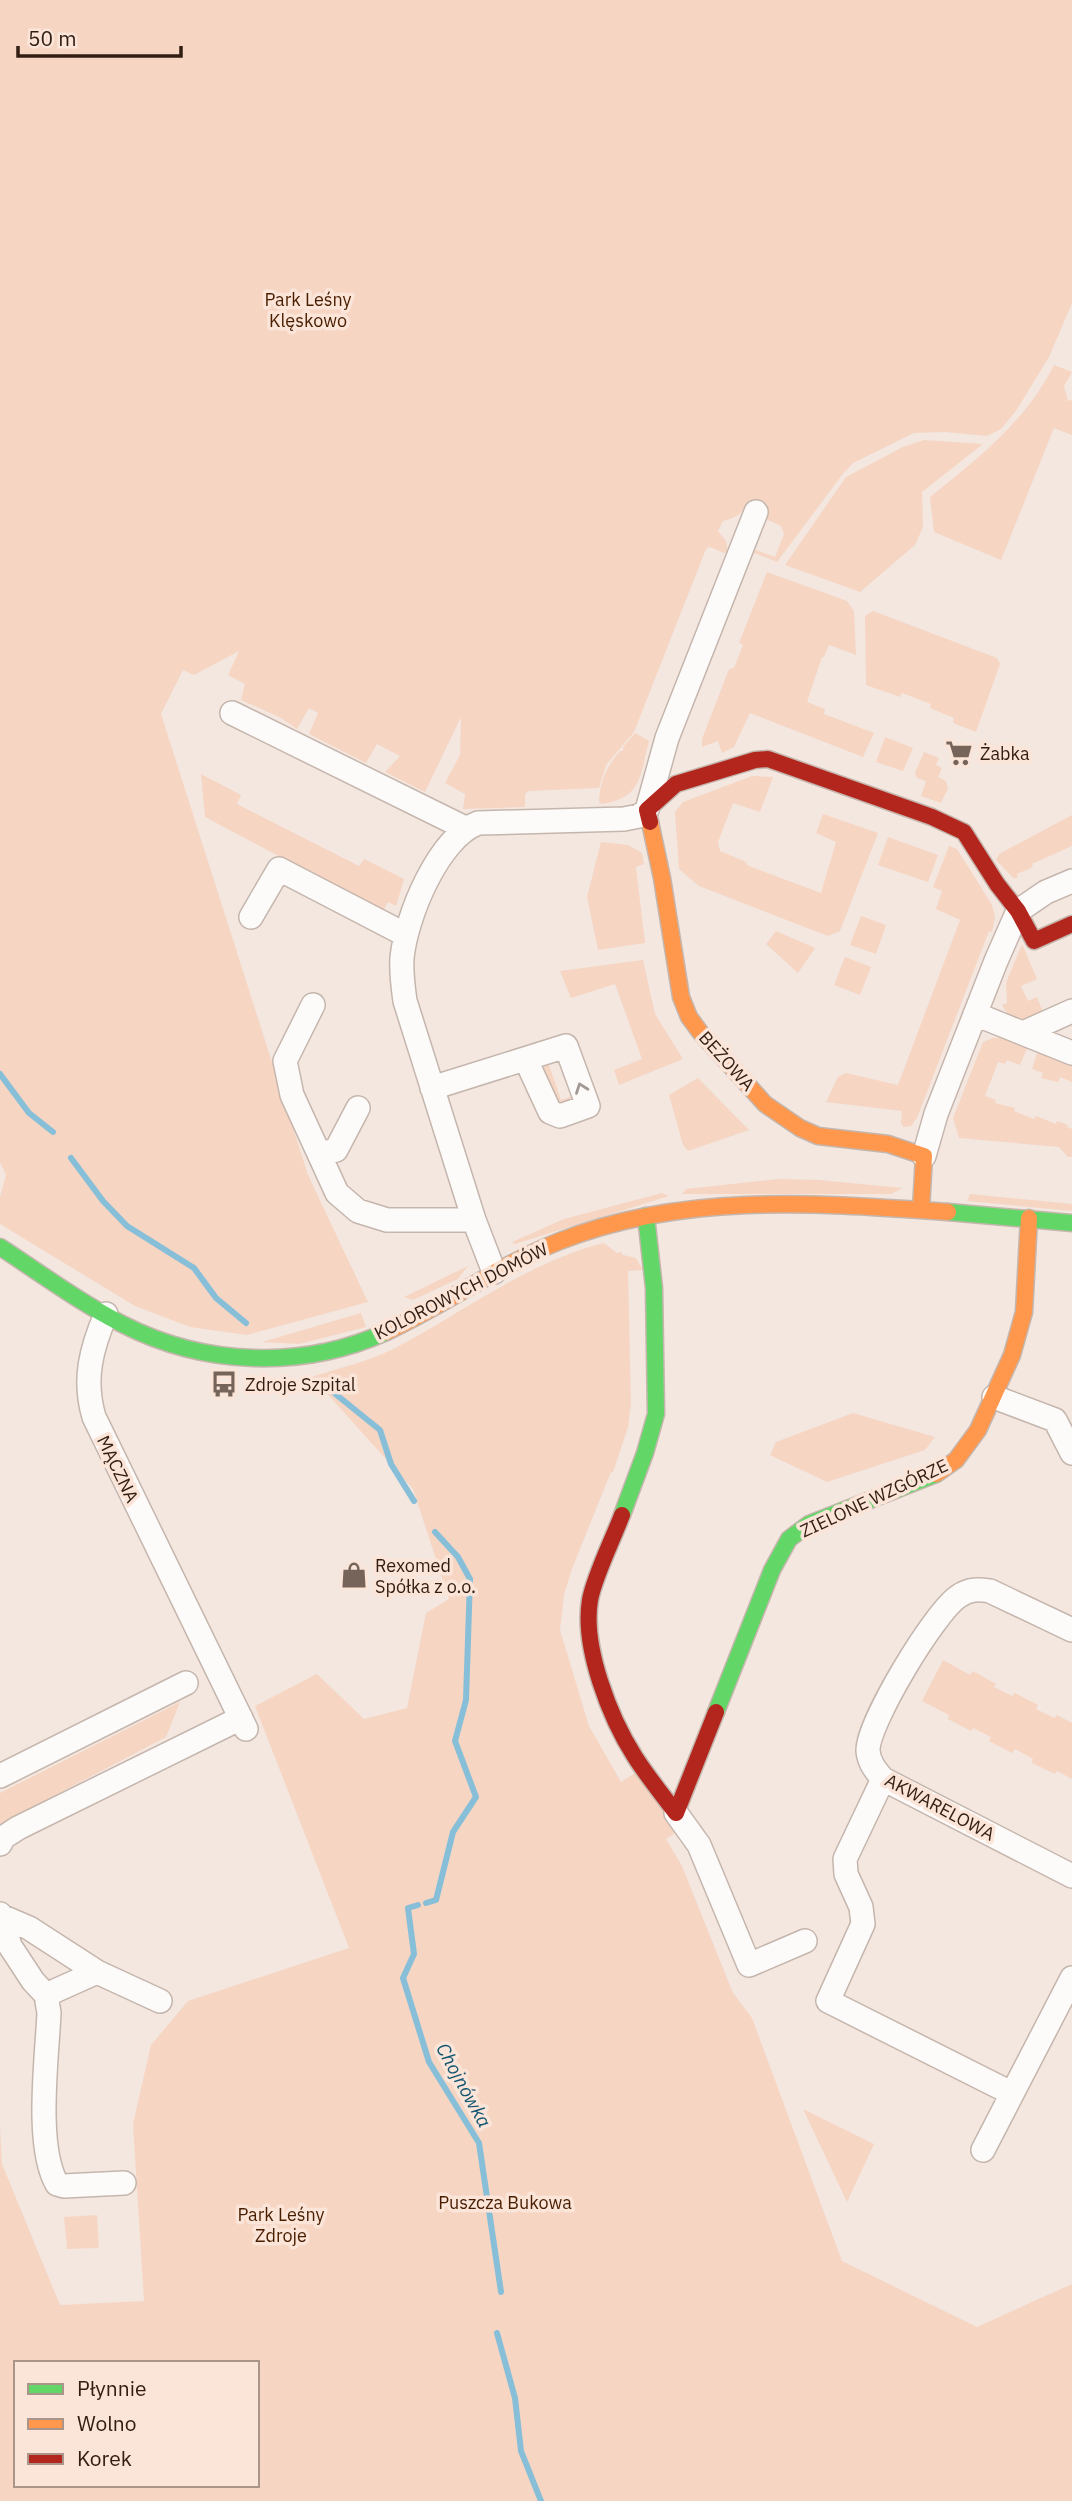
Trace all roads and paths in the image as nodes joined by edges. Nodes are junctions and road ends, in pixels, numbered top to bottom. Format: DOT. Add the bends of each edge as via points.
graph roads {
  1 [pos="756,512"];
  2 [pos="232,713"];
  3 [pos="647,810"];
  4 [pos="465,828"];
  5 [pos="1072,881"];
  6 [pos="1018,911"];
  7 [pos="251,918"];
  8 [pos="1072,924"];
  9 [pos="406,935"];
  10 [pos="313,1004"];
  11 [pos="1072,1011"];
  12 [pos="975,1014"];
  13 [pos="1023,1033"];
  14 [pos="1072,1053"];
  15 [pos="526,1060"];
  16 [pos="432,1088"];
  17 [pos="358,1108"];
  18 [pos="320,1154"];
  19 [pos="924,1156"];
  20 [pos="920,1209"];
  21 [pos="646,1216"];
  22 [pos="1029,1219"];
  23 [pos="474,1220"];
  24 [pos="1072,1223"];
  25 [pos="0,1247"];
  26 [pos="494,1272"];
  27 [pos="106,1314"];
  28 [pos="994,1397"];
  29 [pos="1072,1453"];
  30 [pos="1072,1630"];
  31 [pos="186,1683"];
  32 [pos="0,1776"];
  33 [pos="883,1779"];
  34 [pos="676,1813"];
  35 [pos="0,1844"];
  36 [pos="1072,1876"];
  37 [pos="0,1915"];
  38 [pos="805,1941"];
  39 [pos="97,1972"];
  40 [pos="1072,1978"];
  41 [pos="46,1995"];
  42 [pos="160,2001"];
  43 [pos="1011,2093"];
  44 [pos="983,2150"];
  45 [pos="124,2183"];
  1 -- 3 [label="street" via="667,738"];
  2 -- 4 [label="street"];
  3 -- 4 [label="street" via="624,819 478,823"];
  3 -- 6 [label="street" via="676,784 738,764 776,761 964,832"];
  3 -- 19 [label="street, BEŻOWA" via="681,997 700,1032 765,1104 800,1128 818,1136 888,1144"];
  4 -- 9 [label="street" via="433,871"];
  5 -- 6 [label="street"];
  6 -- 8 [label="street" via="1034,941"];
  6 -- 12 [label="street"];
  7 -- 9 [label="street" via="279,869"];
  9 -- 16 [label="street" via="405,1001"];
  10 -- 18 [label="street" via="285,1061 292,1095"];
  11 -- 13 [label="street"];
  12 -- 13 [label="street"];
  12 -- 19 [label="street"];
  13 -- 14 [label="street"];
  15 -- 16 [label="street"];
  16 -- 23 [label="street"];
  17 -- 18 [label="street" via="336,1150"];
  18 -- 23 [label="street" via="337,1193 358,1211 387,1220"];
  19 -- 20 [label="street"];
  20 -- 21 [label="street, KOLOROWYCH DOMÓW" via="757,1204"];
  20 -- 22 [label="street, KOLOROWYCH DOMÓW"];
  21 -- 26 [label="street, KOLOROWYCH DOMÓW" via="581,1233"];
  21 -- 34 [label="street" via="654,1288 656,1414 588,1616 594,1657 625,1739"];
  22 -- 24 [label="street, KOLOROWYCH DOMÓW"];
  22 -- 28 [label="street, ZIELONE WZGÓRZE" via="1024,1312"];
  23 -- 26 [label="street"];
  25 -- 27 [label="street"];
  26 -- 27 [label="street, KOLOROWYCH DOMÓW" via="397,1328 307,1356 262,1359 198,1352 139,1332"];
  27 -- 35 [label="street, MĄCZNA" via="91,1354 87,1381 94,1417 244,1723 18,1828"];
  28 -- 29 [label="street" via="1061,1416"];
  28 -- 34 [label="street, ZIELONE WZGÓRZE" via="967,1448 938,1473 809,1524 789,1539 760,1598"];
  30 -- 33 [label="street, AKWARELOWA" via="990,1591 978,1589 958,1596 915,1650 873,1731 868,1752"];
  31 -- 32 [label="street"];
  33 -- 36 [label="street, AKWARELOWA"];
  33 -- 43 [label="street" via="845,1858 863,1924 828,2001"];
  34 -- 38 [label="street" via="699,1845 749,1965"];
  37 -- 39 [label="street"];
  37 -- 41 [label="street" via="10,1946"];
  39 -- 41 [label="street"];
  39 -- 42 [label="street"];
  40 -- 43 [label="street"];
  41 -- 45 [label="street" via="44,2129 52,2176 64,2186"];
  43 -- 44 [label="street"];
}
